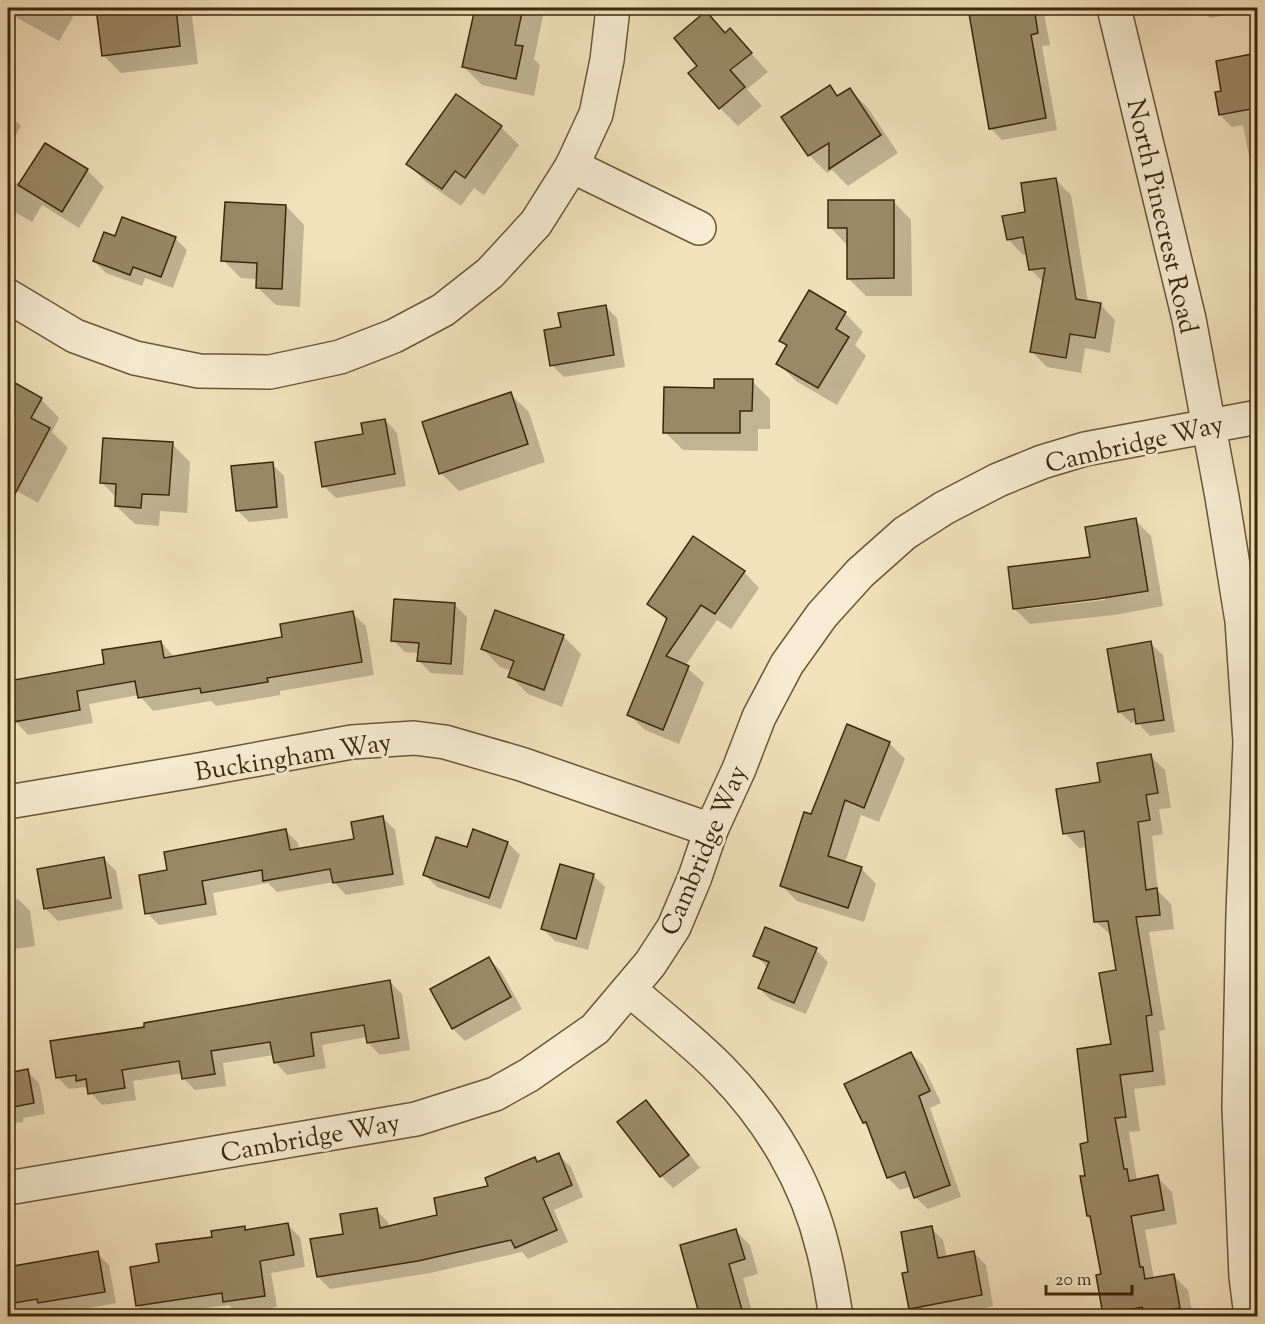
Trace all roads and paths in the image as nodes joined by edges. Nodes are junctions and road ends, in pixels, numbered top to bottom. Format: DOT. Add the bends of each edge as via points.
graph roads {
  1 [pos="613,8"];
  2 [pos="1114,8"];
  3 [pos="572,166"];
  4 [pos="699,228"];
  5 [pos="8,296"];
  6 [pos="1257,417"];
  7 [pos="1209,424"];
  8 [pos="8,802"];
  9 [pos="711,830"];
  10 [pos="629,989"];
  11 [pos="8,1188"];
  12 [pos="836,1317"];
  13 [pos="1251,1317"];
  1 -- 3 [label="street" via="596,114"];
  2 -- 7 [label="street, North Pinecrest Road" via="1189,319"];
  3 -- 4 [label="street"];
  3 -- 5 [label="street" via="536,223 490,273 443,310 394,336 340,357 270,372 199,371 135,358 75,336"];
  6 -- 7 [label="street, Cambridge Way"];
  7 -- 9 [label="street, Cambridge Way" via="1085,449 1042,462 944,507 904,533 822,615 787,664 759,717"];
  7 -- 13 [label="street, North Pinecrest Road" via="1242,621 1250,742 1239,1107"];
  8 -- 9 [label="street, Buckingham Way" via="352,742 414,738 445,742 510,761"];
  9 -- 10 [label="street, Cambridge Way" via="674,927"];
  10 -- 11 [label="street, Cambridge Way" via="595,1029 562,1052 495,1094 457,1108 371,1128"];
  10 -- 12 [label="street" via="722,1071 767,1125 798,1178 813,1217"];
}
